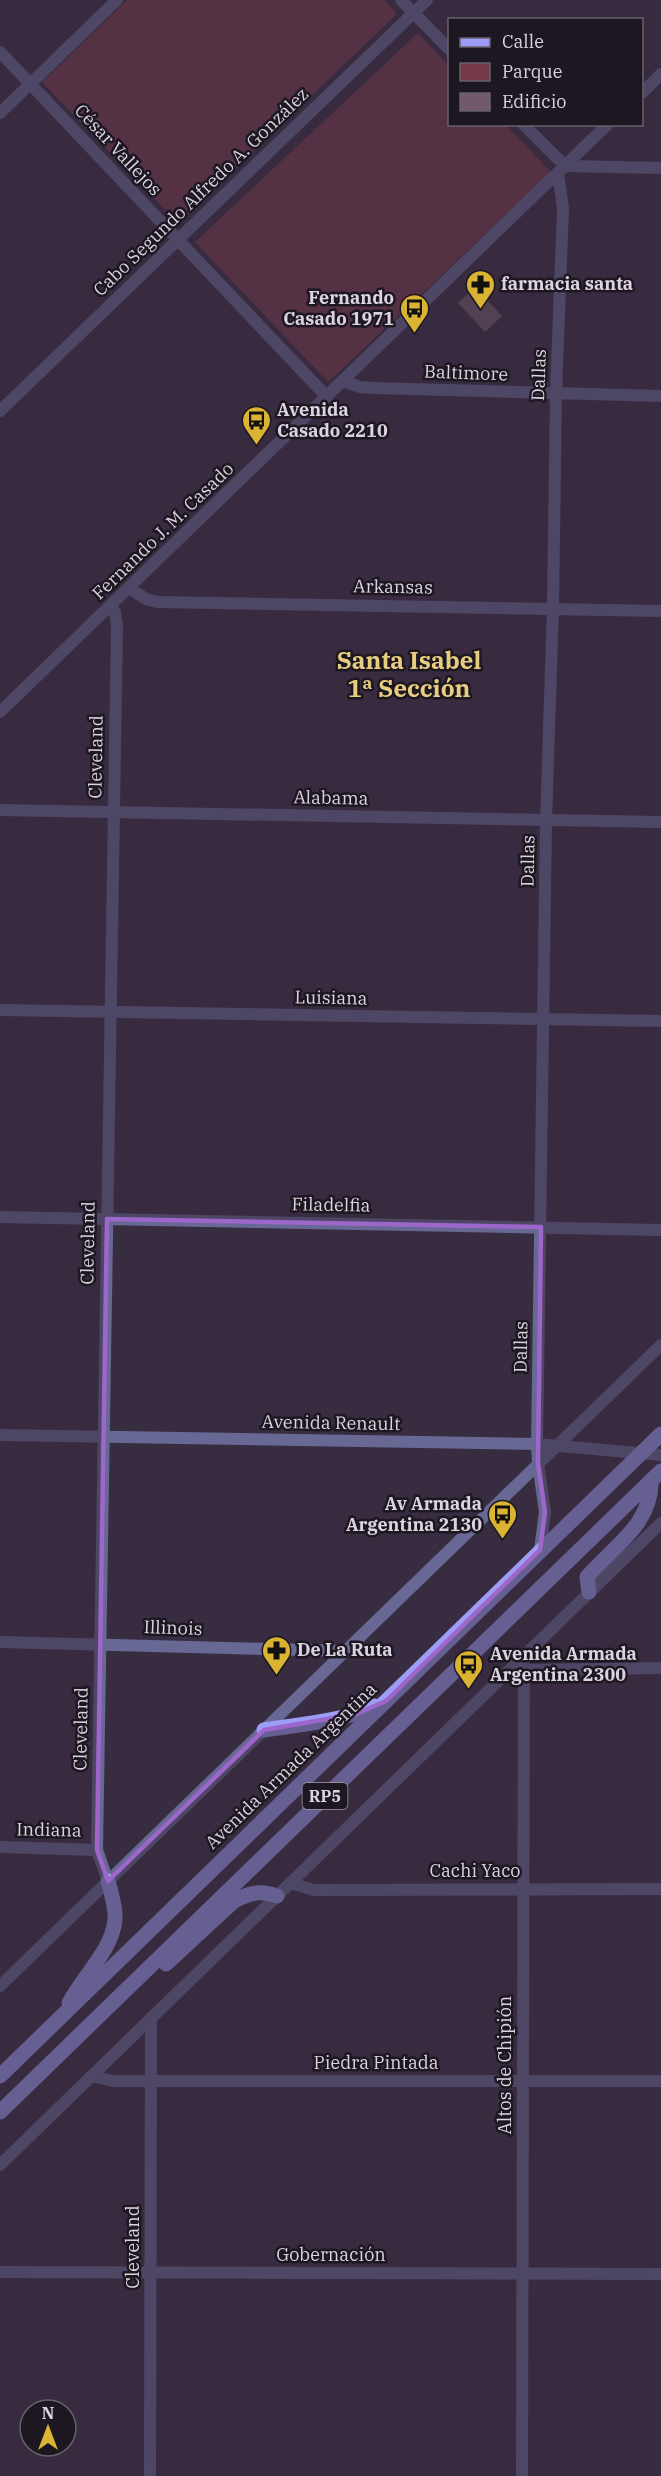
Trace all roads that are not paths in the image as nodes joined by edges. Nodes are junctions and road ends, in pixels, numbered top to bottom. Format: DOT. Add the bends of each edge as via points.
graph roads {
  1 [pos="117,0"];
  2 [pos="401,0"];
  3 [pos="427,0"];
  4 [pos="413,13"];
  5 [pos="448,48"];
  6 [pos="0,52"];
  7 [pos="661,74"];
  8 [pos="30,84"];
  9 [pos="643,92"];
  10 [pos="0,113"];
  11 [pos="525,126"];
  12 [pos="607,126"];
  13 [pos="661,168"];
  14 [pos="561,170"];
  15 [pos="178,239"];
  16 [pos="343,381"];
  17 [pos="556,393"];
  18 [pos="661,396"];
  19 [pos="327,397"];
  20 [pos="0,411"];
  21 [pos="129,588"];
  22 [pos="110,607"];
  23 [pos="553,608"];
  24 [pos="661,611"];
  25 [pos="0,712"];
  26 [pos="0,810"];
  27 [pos="113,812"];
  28 [pos="546,821"];
  29 [pos="661,822"];
  30 [pos="0,1010"];
  31 [pos="110,1012"];
  32 [pos="543,1019"];
  33 [pos="661,1021"];
  34 [pos="0,1217"];
  35 [pos="107,1219"];
  36 [pos="541,1227"];
  37 [pos="661,1230"];
  38 [pos="661,1345"];
  39 [pos="661,1434"];
  40 [pos="0,1435"];
  41 [pos="103,1436"];
  42 [pos="537,1444"];
  43 [pos="556,1446"];
  44 [pos="640,1453"];
  45 [pos="661,1455"];
  46 [pos="538,1463"];
  47 [pos="656,1476"];
  48 [pos="661,1523"];
  49 [pos="540,1550"];
  50 [pos="589,1592"];
  51 [pos="0,1642"];
  52 [pos="99,1643"];
  53 [pos="345,1651"];
  54 [pos="524,1655"];
  55 [pos="661,1668"];
  56 [pos="524,1670"];
  57 [pos="386,1701"];
  58 [pos="264,1730"];
  59 [pos="0,1847"];
  60 [pos="97,1850"];
  61 [pos="108,1881"];
  62 [pos="290,1883"];
  63 [pos="524,1888"];
  64 [pos="661,1889"];
  65 [pos="277,1896"];
  66 [pos="0,1986"];
  67 [pos="117,1998"];
  68 [pos="63,2014"];
  69 [pos="151,2018"];
  70 [pos="0,2076"];
  71 [pos="91,2076"];
  72 [pos="151,2081"];
  73 [pos="523,2081"];
  74 [pos="661,2081"];
  75 [pos="0,2112"];
  76 [pos="0,2165"];
  77 [pos="0,2272"];
  78 [pos="151,2272"];
  79 [pos="522,2274"];
  80 [pos="661,2274"];
  81 [pos="150,2476"];
  82 [pos="522,2476"];
  1 -- 8 [label="street"];
  2 -- 4 [label="street"];
  3 -- 4 [label="street, Cabo Segundo Alfredo A. González"];
  4 -- 5 [label="street"];
  4 -- 15 [label="street, Cabo Segundo Alfredo A. González"];
  6 -- 8 [label="street, César Vallejos"];
  7 -- 9 [label="street"];
  8 -- 10 [label="street"];
  8 -- 15 [label="street, César Vallejos"];
  11 -- 14 [label="street"];
  12 -- 14 [label="street, Fernando J. M. Casado"];
  13 -- 14 [label="street"];
  14 -- 16 [label="street, Fernando J. M. Casado"];
  14 -- 17 [label="street, Dallas"];
  15 -- 19 [label="street, César Vallejos"];
  15 -- 20 [label="street, Cabo Segundo Alfredo A. González"];
  16 -- 17 [label="street, Baltimore" via="374,388"];
  16 -- 19 [label="street, Fernando J. M. Casado"];
  17 -- 18 [label="street, Baltimore"];
  17 -- 23 [label="street, Dallas"];
  19 -- 21 [label="street, Fernando J. M. Casado"];
  21 -- 22 [label="street, Fernando J. M. Casado"];
  21 -- 23 [label="street, Arkansas" via="157,602"];
  22 -- 25 [label="street, Fernando J. M. Casado"];
  22 -- 27 [label="street, Cleveland" via="117,626"];
  23 -- 24 [label="street, Arkansas"];
  23 -- 28 [label="street, Dallas"];
  26 -- 27 [label="street, Alabama"];
  27 -- 28 [label="street, Alabama"];
  27 -- 31 [label="street, Cleveland"];
  28 -- 29 [label="street, Alabama"];
  28 -- 32 [label="street, Dallas"];
  30 -- 31 [label="street, Luisiana"];
  31 -- 32 [label="street, Luisiana"];
  31 -- 35 [label="street, Cleveland"];
  32 -- 33 [label="street, Luisiana"];
  32 -- 36 [label="street, Dallas"];
  34 -- 35 [label="street, Filadelfia"];
  35 -- 36 [label="street, Filadelfia"];
  35 -- 41 [label="street, Cleveland"];
  36 -- 37 [label="street, Filadelfia"];
  36 -- 42 [label="street, Dallas"];
  38 -- 43 [label="street"];
  39 -- 44 [label="main road, Avenida Armada Argentina / RP5"];
  40 -- 41 [label="street, Avenida Renault"];
  41 -- 42 [label="street, Avenida Renault"];
  41 -- 52 [label="street, Cleveland"];
  42 -- 43 [label="street, Avenida Renault"];
  42 -- 46 [label="street, Dallas"];
  43 -- 44 [label="street, Avenida Renault"];
  43 -- 46 [label="street"];
  44 -- 45 [label="street, Avenida Renault"];
  44 -- 49 [label="main road, Avenida Armada Argentina / RP5"];
  46 -- 49 [label="street, Dallas" via="545,1512"];
  46 -- 53 [label="street"];
  47 -- 50 [label="main road" via="649,1506 639,1524 587,1576"];
  47 -- 67 [label="main road, RP5"];
  48 -- 50 [label="street"];
  49 -- 57 [label="main road, Avenida Armada Argentina / RP5"];
  50 -- 54 [label="street"];
  51 -- 52 [label="street, Illinois"];
  52 -- 53 [label="street, Illinois"];
  52 -- 60 [label="street, Cleveland"];
  53 -- 58 [label="street"];
  54 -- 56 [label="street, Altos de Chipión"];
  54 -- 62 [label="street"];
  55 -- 56 [label="street"];
  56 -- 63 [label="street, Altos de Chipión"];
  57 -- 58 [label="main road" via="336,1719"];
  57 -- 68 [label="main road, Avenida Armada Argentina / RP5"];
  58 -- 61 [label="street"];
  59 -- 60 [label="street, Indiana"];
  60 -- 61 [label="street, Cleveland"];
  61 -- 66 [label="street"];
  61 -- 68 [label="main road" via="116,1917 113,1930"];
  62 -- 63 [label="street, Cachi Yaco" via="314,1890"];
  62 -- 65 [label="street"];
  63 -- 64 [label="street, Cachi Yaco"];
  63 -- 73 [label="street, Altos de Chipión"];
  65 -- 67 [label="main road" via="259,1892 234,1901 163,1967"];
  65 -- 69 [label="street"];
  67 -- 75 [label="main road, RP5"];
  68 -- 70 [label="main road, Avenida Armada Argentina / RP5"];
  69 -- 71 [label="street"];
  69 -- 72 [label="street, Cleveland"];
  71 -- 72 [label="street, Piedra Pintada" via="113,2081"];
  71 -- 76 [label="street"];
  72 -- 73 [label="street, Piedra Pintada"];
  72 -- 78 [label="street, Cleveland"];
  73 -- 74 [label="street, Piedra Pintada"];
  73 -- 79 [label="street, Altos de Chipión"];
  77 -- 78 [label="street, Gobernación"];
  78 -- 79 [label="street, Gobernación"];
  78 -- 81 [label="street, Cleveland"];
  79 -- 80 [label="street, Gobernación"];
  79 -- 82 [label="street, Altos de Chipión"];
}
